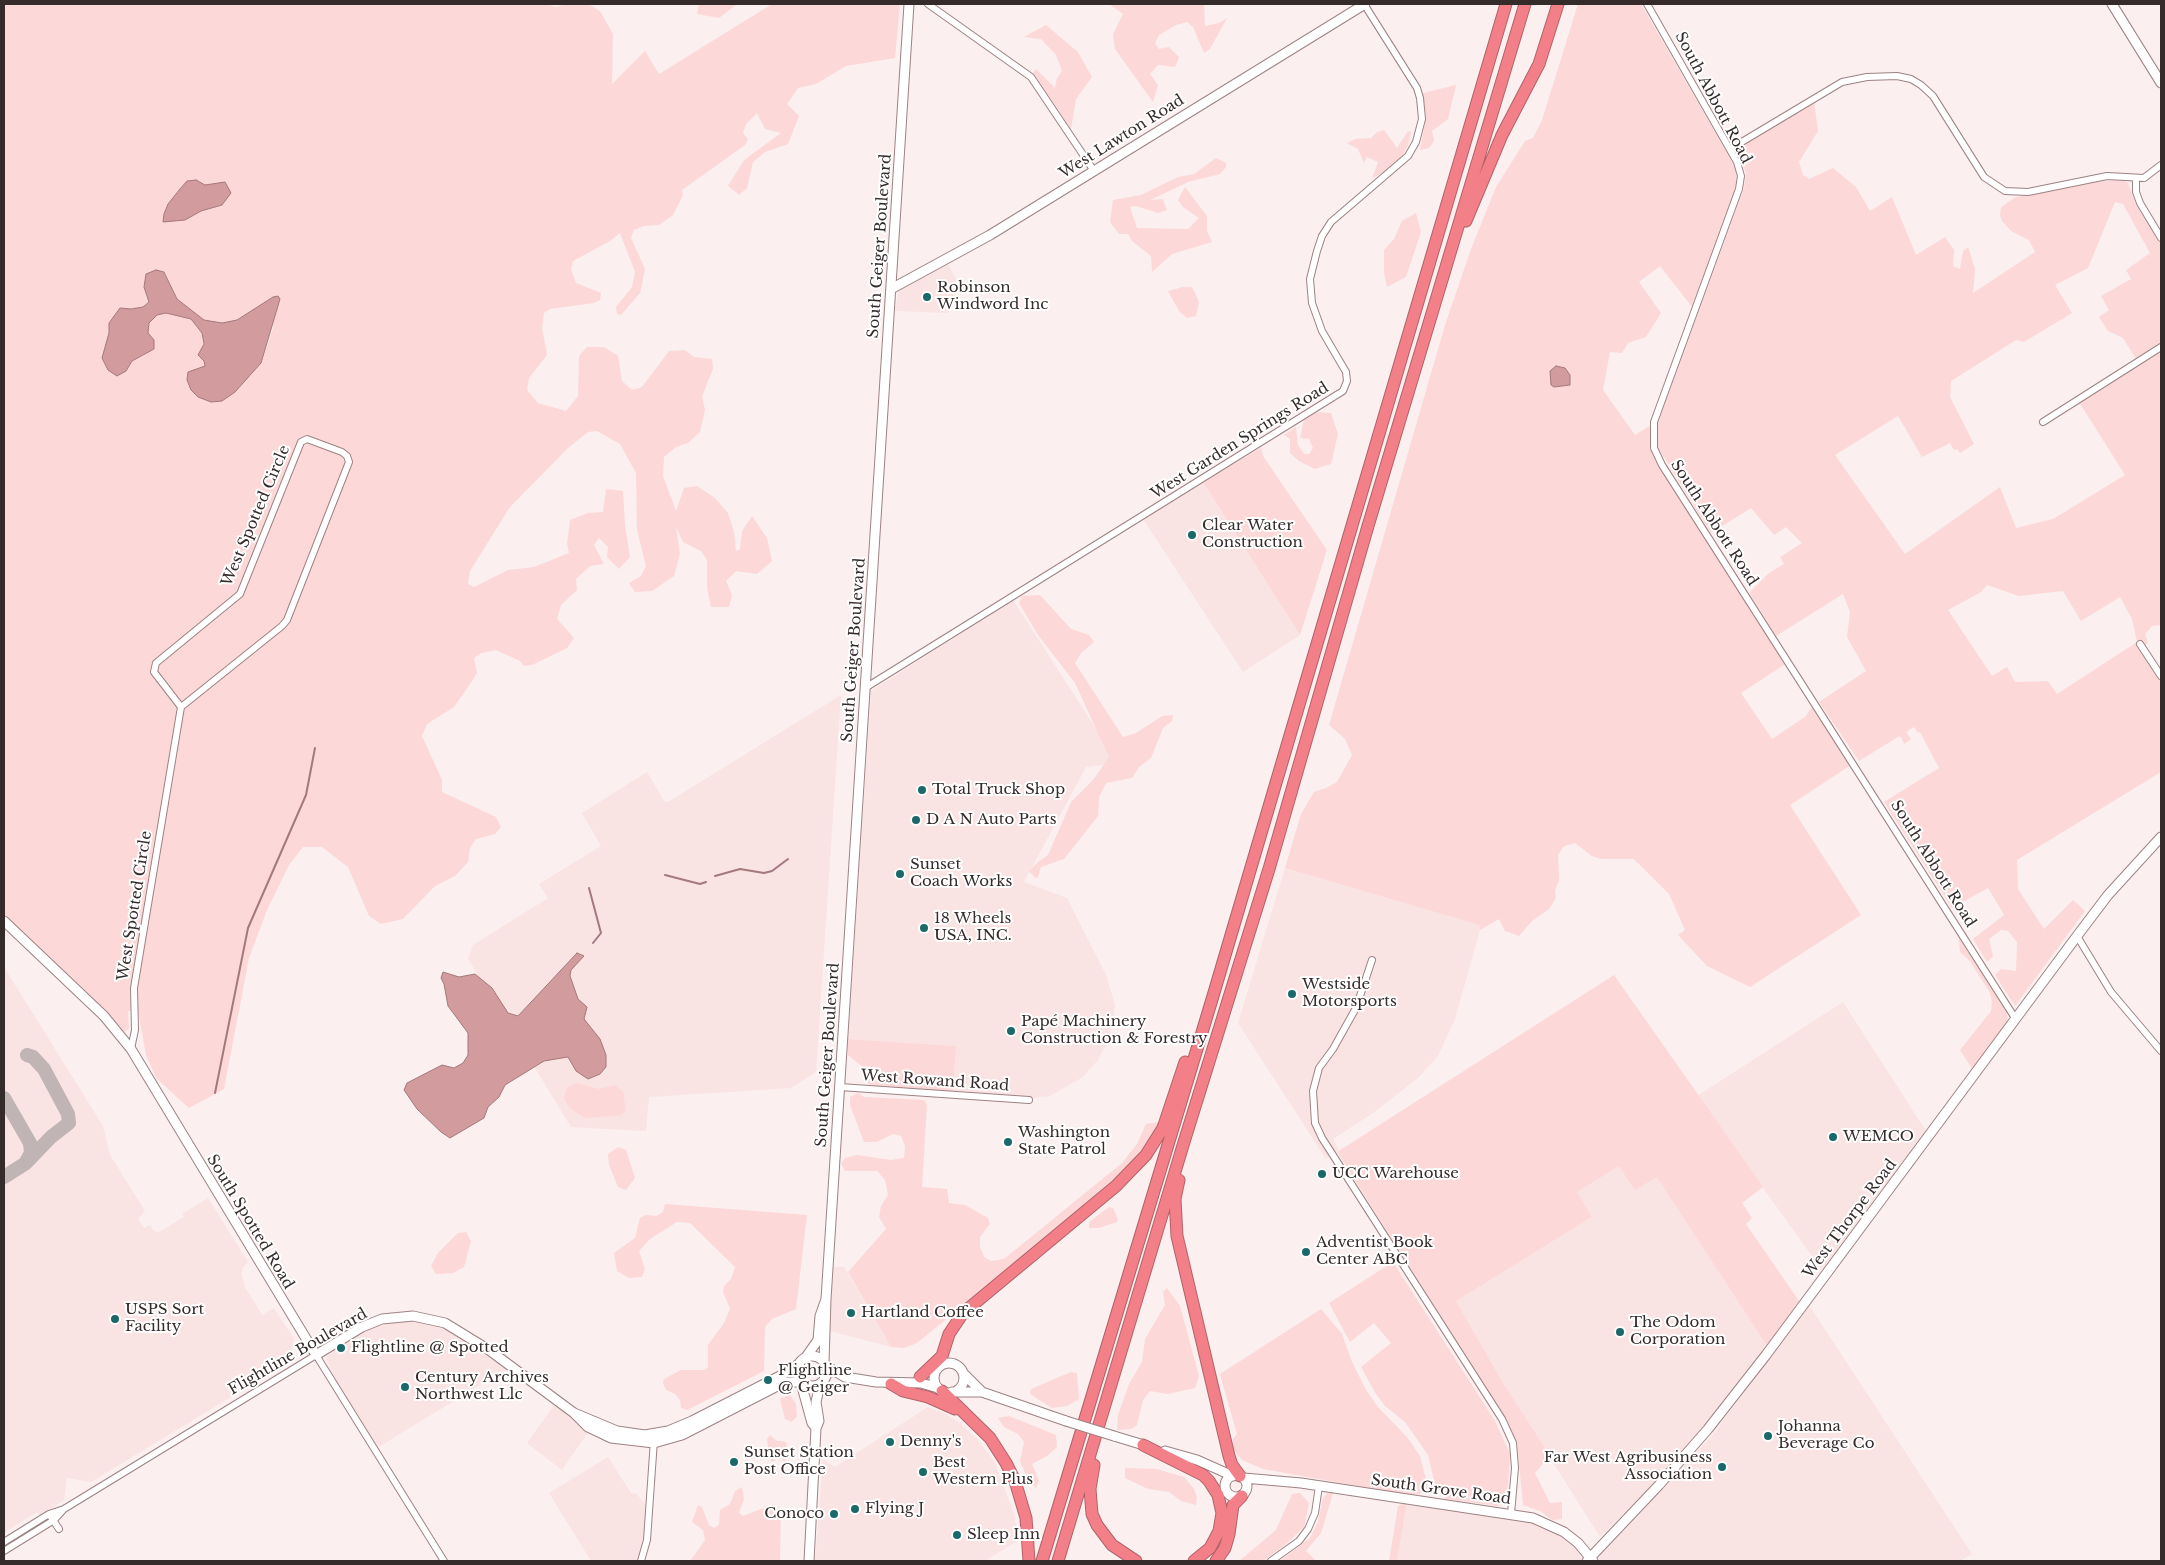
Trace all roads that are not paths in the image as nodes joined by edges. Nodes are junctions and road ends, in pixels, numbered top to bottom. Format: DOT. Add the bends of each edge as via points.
graph roads {
  1 [pos="908,4"];
  2 [pos="928,4"];
  3 [pos="1364,4"];
  4 [pos="1506,4"];
  5 [pos="1525,4"];
  6 [pos="1558,4"];
  7 [pos="1647,4"];
  8 [pos="2112,4"];
  9 [pos="2161,83"];
  10 [pos="1730,149"];
  11 [pos="2161,165"];
  12 [pos="1094,170"];
  13 [pos="2136,180"];
  14 [pos="2161,238"];
  15 [pos="1448,259"];
  16 [pos="891,289"];
  17 [pos="2161,347"];
  18 [pos="2043,422"];
  19 [pos="2140,644"];
  20 [pos="2161,676"];
  21 [pos="865,688"];
  22 [pos="181,707"];
  23 [pos="2161,837"];
  24 [pos="4,921"];
  25 [pos="2076,936"];
  26 [pos="1372,960"];
  27 [pos="1213,996"];
  28 [pos="2015,1018"];
  29 [pos="131,1049"];
  30 [pos="2161,1051"];
  31 [pos="840,1088"];
  32 [pos="1030,1100"];
  33 [pos="1184,1142"];
  34 [pos="826,1299"];
  35 [pos="953,1327"];
  36 [pos="316,1354"];
  37 [pos="806,1357"];
  38 [pos="825,1364"];
  39 [pos="797,1365"];
  40 [pos="940,1367"];
  41 [pos="963,1373"];
  42 [pos="844,1377"];
  43 [pos="920,1377"];
  44 [pos="801,1382"];
  45 [pos="822,1383"];
  46 [pos="895,1384"];
  47 [pos="944,1391"];
  48 [pos="982,1392"];
  49 [pos="970,1417"];
  50 [pos="816,1428"];
  51 [pos="1095,1437"];
  52 [pos="654,1438"];
  53 [pos="1143,1445"];
  54 [pos="1176,1455"];
  55 [pos="1239,1477"];
  56 [pos="1270,1481"];
  57 [pos="1225,1486"];
  58 [pos="1319,1486"];
  59 [pos="1244,1495"];
  60 [pos="64,1509"];
  61 [pos="49,1514"];
  62 [pos="1511,1514"];
  63 [pos="54,1520"];
  64 [pos="59,1529"];
  65 [pos="4,1542"];
  66 [pos="4,1551"];
  67 [pos="1590,1560"];
  68 [pos="444,1561"];
  69 [pos="642,1561"];
  70 [pos="809,1561"];
  71 [pos="1029,1561"];
  72 [pos="1042,1561"];
  73 [pos="1058,1561"];
  74 [pos="1136,1561"];
  75 [pos="1194,1561"];
  76 [pos="1216,1561"];
  77 [pos="1271,1561"];
  1 -- 16 [label="street, South Geiger Boulevard"];
  2 -- 12 [label="street" via="1031,77"];
  3 -- 12 [label="street, West Lawton Road"];
  3 -- 21 [label="street, West Garden Springs Road" via="1417,88 1422,119 1416,142 1408,156 1331,222 1316,251 1310,279 1312,303 1322,331 1346,372 1345,388"];
  4 -- 27 [label="highway"];
  5 -- 15 [label="highway"];
  6 -- 15 [label="highway" via="1538,64 1502,136"];
  7 -- 10 [label="street, South Abbott Road"];
  8 -- 9 [label="street"];
  10 -- 13 [label="street" via="1842,82 1897,76 1921,85 1932,96 1984,177 2005,191 2028,192 2107,176"];
  10 -- 28 [label="street, South Abbott Road" via="1741,176 1739,189 1654,422 1654,448"];
  11 -- 13 [label="street" via="2151,175"];
  12 -- 16 [label="street, West Lawton Road" via="990,235"];
  13 -- 14 [label="street" via="2140,203"];
  15 -- 33 [label="highway" via="1269,869"];
  16 -- 21 [label="street, South Geiger Boulevard"];
  17 -- 18 [label="street"];
  19 -- 20 [label="street"];
  21 -- 31 [label="street, South Geiger Boulevard"];
  22 -- 22 [label="street, West Spotted Circle" via="287,620 349,462 342,452 307,439 301,442 240,594 156,663 154,672"];
  22 -- 29 [label="street, West Spotted Circle" via="134,988 135,1030"];
  23 -- 25 [label="street, West Thorpe Road"];
  24 -- 29 [label="street, South Spotted Road" via="104,1016"];
  25 -- 28 [label="street, West Thorpe Road"];
  25 -- 30 [label="street" via="2112,992"];
  26 -- 62 [label="street" via="1356,1008 1319,1068 1313,1091 1315,1123 1502,1419 1513,1443 1516,1468"];
  27 -- 35 [label="highway" via="1194,1037 1163,1128 1146,1155 1116,1186 970,1307"];
  27 -- 72 [label="highway"];
  28 -- 67 [label="street, West Thorpe Road" via="1744,1382 1659,1485"];
  29 -- 36 [label="street, South Spotted Road"];
  31 -- 32 [label="street, West Rowand Road"];
  31 -- 34 [label="street, South Geiger Boulevard"];
  33 -- 51 [label="highway"];
  33 -- 55 [label="highway" via="1175,1199 1177,1236 1229,1456"];
  34 -- 37 [label="street, South Geiger Boulevard" via="820,1316 818,1340"];
  34 -- 38 [label="street, South Geiger Boulevard"];
  35 -- 40 [label="highway" via="951,1352"];
  35 -- 43 [label="highway" via="942,1356"];
  36 -- 52 [label="street, Flightline Boulevard" via="382,1319 426,1318 464,1333 574,1413 588,1427 611,1438"];
  36 -- 60 [label="street, Flightline Boulevard"];
  36 -- 68 [label="street, South Spotted Road"];
  37 -- 38 [label="street" via="815,1356"];
  37 -- 39 [label="street"];
  38 -- 42 [label="street, South Grove Road"];
  38 -- 45 [label="street" via="827,1371"];
  39 -- 44 [label="street"];
  39 -- 52 [label="street, Flightline Boulevard"];
  40 -- 41 [label="street" via="958,1366"];
  40 -- 43 [label="street, South Grove Road"];
  40 -- 47 [label="street" via="934,1379"];
  41 -- 47 [label="street" via="961,1387"];
  41 -- 48 [label="street, South Grove Road"];
  42 -- 45 [label="street, South Grove Road"];
  42 -- 46 [label="street, South Grove Road"];
  43 -- 46 [label="street, South Grove Road"];
  44 -- 45 [label="street" via="810,1386"];
  44 -- 50 [label="street"];
  44 -- 52 [label="street, Flightline Boulevard" via="785,1382 682,1435"];
  45 -- 50 [label="street" via="816,1402 819,1421"];
  46 -- 47 [label="street, South Grove Road" via="921,1383"];
  46 -- 49 [label="highway" via="903,1391 947,1404"];
  47 -- 48 [label="street, South Grove Road"];
  47 -- 49 [label="highway"];
  48 -- 53 [label="street, South Grove Road, bridge"];
  49 -- 71 [label="highway" via="1000,1453 1015,1481 1026,1518"];
  50 -- 70 [label="street"];
  51 -- 73 [label="highway"];
  51 -- 74 [label="highway" via="1090,1489 1092,1514 1112,1545"];
  52 -- 69 [label="street" via="647,1540"];
  53 -- 54 [label="street, South Grove Road"];
  53 -- 75 [label="highway" via="1202,1475 1218,1495 1222,1513 1219,1531 1210,1548"];
  54 -- 55 [label="street, South Grove Road"];
  54 -- 57 [label="street, South Grove Road" via="1216,1475"];
  55 -- 56 [label="street, South Grove Road"];
  55 -- 57 [label="street" via="1227,1480"];
  55 -- 59 [label="street" via="1248,1487"];
  56 -- 58 [label="street, South Grove Road"];
  56 -- 59 [label="street"];
  57 -- 59 [label="street" via="1231,1496"];
  58 -- 62 [label="street, South Grove Road"];
  58 -- 77 [label="street" via="1308,1530 1299,1541"];
  59 -- 76 [label="highway" via="1233,1504 1230,1534"];
  60 -- 61 [label="street, Flightline Boulevard"];
  60 -- 63 [label="street, Flightline Boulevard"];
  61 -- 63 [label="street"];
  61 -- 65 [label="street, Flightline Boulevard"];
  62 -- 67 [label="street, South Grove Road" via="1548,1523 1564,1532"];
  63 -- 64 [label="street"];
  63 -- 66 [label="street, Flightline Boulevard"];
}
